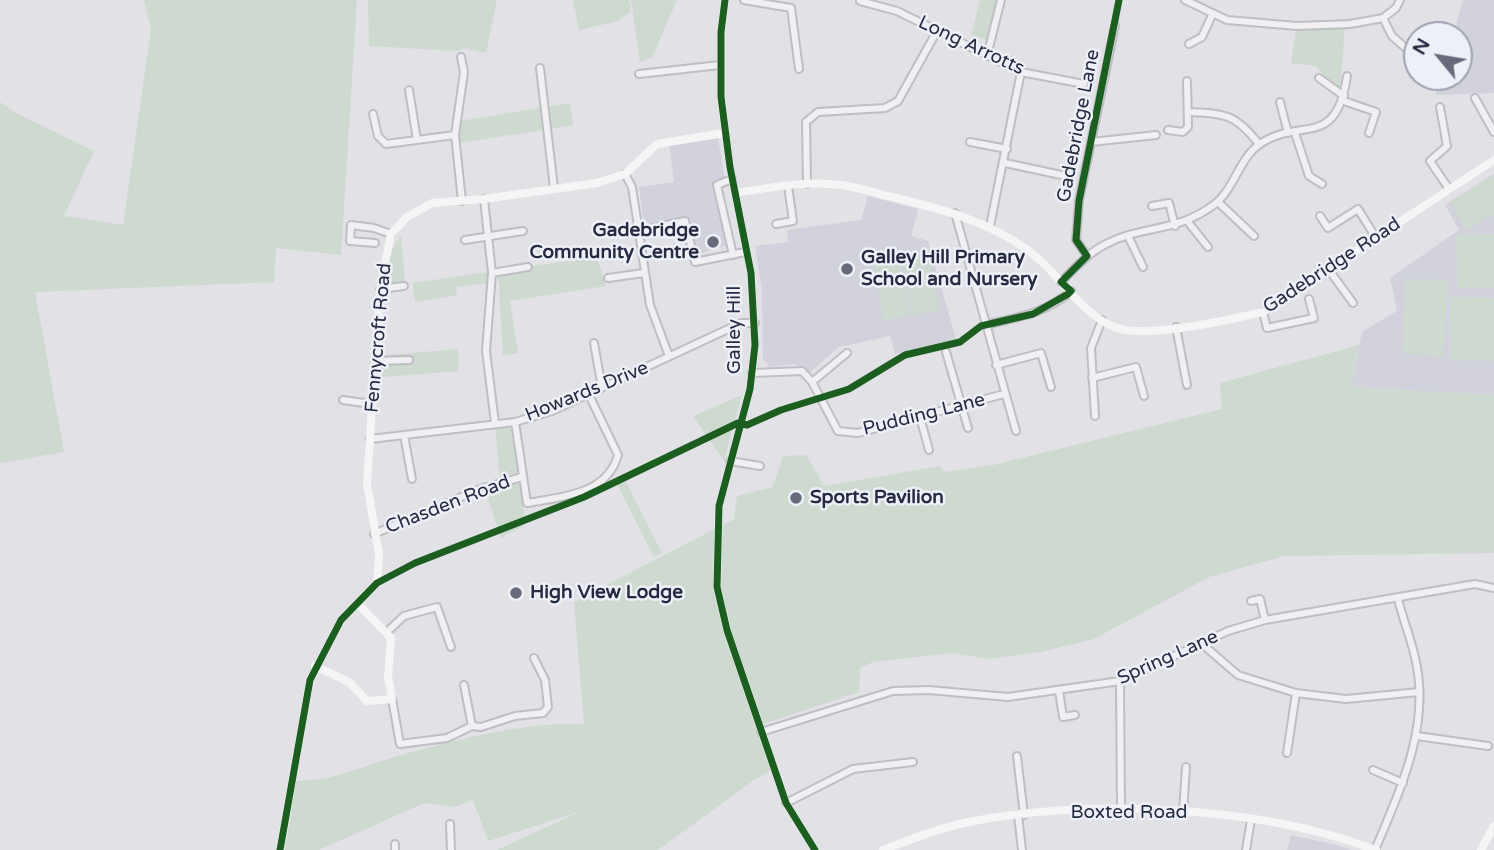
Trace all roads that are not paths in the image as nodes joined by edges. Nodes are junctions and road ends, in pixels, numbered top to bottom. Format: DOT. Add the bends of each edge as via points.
graph roads {
  1 [pos="725,0"];
  2 [pos="744,0"];
  3 [pos="1001,0"];
  4 [pos="1185,0"];
  5 [pos="1400,0"];
  6 [pos="860,1"];
  7 [pos="1213,13"];
  8 [pos="1382,18"];
  9 [pos="1115,26"];
  10 [pos="937,31"];
  11 [pos="1189,44"];
  12 [pos="1403,46"];
  13 [pos="987,56"];
  14 [pos="461,57"];
  15 [pos="720,65"];
  16 [pos="540,68"];
  17 [pos="799,69"];
  18 [pos="1021,72"];
  19 [pos="639,74"];
  20 [pos="1347,76"];
  21 [pos="1319,78"];
  22 [pos="1187,82"];
  23 [pos="1084,84"];
  24 [pos="409,90"];
  25 [pos="1475,97"];
  26 [pos="1344,98"];
  27 [pos="1280,102"];
  28 [pos="1440,107"];
  29 [pos="1376,112"];
  30 [pos="1189,113"];
  31 [pos="1386,113"];
  32 [pos="373,114"];
  33 [pos="1168,130"];
  34 [pos="1494,132"];
  35 [pos="724,133"];
  36 [pos="1292,133"];
  37 [pos="1369,133"];
  38 [pos="455,135"];
  39 [pos="1156,135"];
  40 [pos="417,140"];
  41 [pos="970,142"];
  42 [pos="1091,142"];
  43 [pos="1259,144"];
  44 [pos="1007,149"];
  45 [pos="1494,160"];
  46 [pos="1004,163"];
  47 [pos="625,174"];
  48 [pos="1066,176"];
  49 [pos="732,179"];
  50 [pos="807,184"];
  51 [pos="1322,184"];
  52 [pos="788,186"];
  53 [pos="554,188"];
  54 [pos="1449,190"];
  55 [pos="735,193"];
  56 [pos="484,199"];
  57 [pos="461,201"];
  58 [pos="1218,202"];
  59 [pos="1152,206"];
  60 [pos="955,213"];
  61 [pos="1320,216"];
  62 [pos="1188,222"];
  63 [pos="776,224"];
  64 [pos="990,226"];
  65 [pos="1175,226"];
  66 [pos="523,230"];
  67 [pos="639,231"];
  68 [pos="391,234"];
  69 [pos="1128,236"];
  70 [pos="1254,236"];
  71 [pos="486,237"];
  72 [pos="1376,238"];
  73 [pos="465,240"];
  74 [pos="375,243"];
  75 [pos="1208,247"];
  76 [pos="745,253"];
  77 [pos="733,255"];
  78 [pos="1087,256"];
  79 [pos="528,267"];
  80 [pos="1143,267"];
  81 [pos="1329,270"];
  82 [pos="492,273"];
  83 [pos="644,274"];
  84 [pos="608,278"];
  85 [pos="1061,282"];
  86 [pos="404,286"];
  87 [pos="380,289"];
  88 [pos="1071,291"];
  89 [pos="1308,299"];
  90 [pos="1353,303"];
  91 [pos="1263,312"];
  92 [pos="1102,320"];
  93 [pos="755,323"];
  94 [pos="985,325"];
  95 [pos="1176,327"];
  96 [pos="594,343"];
  97 [pos="946,352"];
  98 [pos="847,353"];
  99 [pos="669,356"];
  100 [pos="409,360"];
  101 [pos="375,361"];
  102 [pos="996,365"];
  103 [pos="752,373"];
  104 [pos="1092,378"];
  105 [pos="812,382"];
  106 [pos="1187,385"];
  107 [pos="1051,387"];
  108 [pos="602,388"];
  109 [pos="1004,394"];
  110 [pos="589,395"];
  111 [pos="1144,396"];
  112 [pos="343,400"];
  113 [pos="371,404"];
  114 [pos="961,406"];
  115 [pos="1095,416"];
  116 [pos="920,417"];
  117 [pos="514,422"];
  118 [pos="495,423"];
  119 [pos="968,428"];
  120 [pos="1016,431"];
  121 [pos="404,435"];
  122 [pos="370,439"];
  123 [pos="929,450"];
  124 [pos="730,461"];
  125 [pos="760,466"];
  126 [pos="522,477"];
  127 [pos="412,479"];
  128 [pos="374,534"];
  129 [pos="1494,588"];
  130 [pos="1398,600"];
  131 [pos="1251,601"];
  132 [pos="358,604"];
  133 [pos="1265,620"];
  134 [pos="388,631"];
  135 [pos="1201,643"];
  136 [pos="452,647"];
  137 [pos="534,658"];
  138 [pos="315,666"];
  139 [pos="1121,681"];
  140 [pos="464,685"];
  141 [pos="1059,691"];
  142 [pos="1419,692"];
  143 [pos="1296,693"];
  144 [pos="392,699"];
  145 [pos="1075,715"];
  146 [pos="472,726"];
  147 [pos="761,732"];
  148 [pos="1417,736"];
  149 [pos="1488,746"];
  150 [pos="1287,753"];
  151 [pos="1017,756"];
  152 [pos="913,762"];
  153 [pos="1186,767"];
  154 [pos="1373,770"];
  155 [pos="1403,783"];
  156 [pos="786,803"];
  157 [pos="1121,810"];
  158 [pos="1183,812"];
  159 [pos="1021,815"];
  160 [pos="1251,820"];
  161 [pos="450,824"];
  162 [pos="1494,827"];
  163 [pos="279,850"];
  164 [pos="451,850"];
  165 [pos="815,850"];
  166 [pos="883,850"];
  167 [pos="1023,850"];
  168 [pos="1246,850"];
  169 [pos="1375,850"];
  170 [pos="1481,850"];
  1 -- 15 [label="street, Galley Hill"];
  2 -- 17 [label="street" via="791,8"];
  3 -- 13 [label="street"];
  4 -- 7 [label="street"];
  5 -- 8 [label="street"];
  6 -- 10 [label="street, Long Arrotts" via="897,11"];
  7 -- 8 [label="street" via="1227,20 1297,26"];
  7 -- 11 [label="street" via="1202,37"];
  8 -- 12 [label="street"];
  9 -- 42 [label="street, Gadebridge Lane"];
  10 -- 13 [label="street, Long Arrotts"];
  10 -- 50 [label="street" via="898,101 885,108 818,112 806,122"];
  13 -- 18 [label="street, Long Arrotts"];
  14 -- 38 [label="street" via="464,72"];
  15 -- 19 [label="street"];
  15 -- 35 [label="street, Galley Hill"];
  16 -- 53 [label="street"];
  18 -- 23 [label="street, Long Arrotts"];
  18 -- 44 [label="street"];
  20 -- 26 [label="street"];
  21 -- 26 [label="street"];
  22 -- 30 [label="street"];
  24 -- 40 [label="street"];
  25 -- 34 [label="street"];
  26 -- 29 [label="street"];
  26 -- 36 [label="street" via="1333,118"];
  27 -- 36 [label="street"];
  28 -- 54 [label="street" via="1447,146 1430,161"];
  29 -- 31 [label="street"];
  29 -- 37 [label="street"];
  30 -- 33 [label="street" via="1185,131"];
  30 -- 43 [label="street" via="1228,114"];
  32 -- 40 [label="street" via="386,144"];
  35 -- 47 [label="street" via="657,144"];
  35 -- 49 [label="street, Galley Hill"];
  36 -- 43 [label="street"];
  36 -- 51 [label="street" via="1309,176"];
  38 -- 40 [label="street"];
  38 -- 57 [label="street"];
  39 -- 42 [label="street"];
  41 -- 44 [label="street"];
  42 -- 78 [label="street, Gadebridge Lane" via="1076,240"];
  43 -- 58 [label="street"];
  44 -- 46 [label="street"];
  45 -- 54 [label="street, Gadebridge Road"];
  46 -- 48 [label="street"];
  46 -- 64 [label="street"];
  47 -- 53 [label="street"];
  47 -- 67 [label="street" via="632,187"];
  49 -- 55 [label="street, Galley Hill"];
  49 -- 77 [label="street" via="717,185"];
  50 -- 52 [label="street, Gadebridge Road"];
  50 -- 60 [label="street, Gadebridge Road" via="841,185"];
  52 -- 55 [label="street, Gadebridge Road"];
  52 -- 63 [label="street" via="793,221"];
  53 -- 56 [label="street"];
  54 -- 72 [label="street, Gadebridge Road"];
  55 -- 76 [label="street, Galley Hill"];
  56 -- 57 [label="street"];
  56 -- 71 [label="street"];
  57 -- 68 [label="street" via="432,203 407,217"];
  58 -- 62 [label="street"];
  58 -- 70 [label="street"];
  59 -- 65 [label="street" via="1169,203"];
  60 -- 64 [label="street, Gadebridge Road"];
  60 -- 94 [label="street"];
  61 -- 72 [label="street" via="1328,228 1358,209"];
  62 -- 65 [label="street"];
  62 -- 75 [label="street"];
  64 -- 85 [label="street, Gadebridge Road" via="1032,253"];
  65 -- 69 [label="street"];
  66 -- 71 [label="street"];
  67 -- 77 [label="street" via="685,221 695,262"];
  67 -- 83 [label="street"];
  68 -- 74 [label="street" via="351,225 350,241"];
  68 -- 87 [label="street, Fennycroft Road"];
  69 -- 78 [label="street"];
  69 -- 80 [label="street"];
  71 -- 73 [label="street"];
  71 -- 82 [label="street"];
  72 -- 81 [label="street, Gadebridge Road"];
  76 -- 77 [label="street"];
  76 -- 93 [label="street, Galley Hill"];
  78 -- 85 [label="street"];
  79 -- 82 [label="street"];
  81 -- 90 [label="street"];
  81 -- 91 [label="street, Gadebridge Road"];
  82 -- 118 [label="street" via="486,351"];
  83 -- 84 [label="street"];
  83 -- 99 [label="street"];
  85 -- 88 [label="street, Gadebridge Road"];
  86 -- 87 [label="street"];
  87 -- 101 [label="street, Fennycroft Road"];
  88 -- 92 [label="street, Gadebridge Road"];
  88 -- 94 [label="street" via="1033,314"];
  89 -- 91 [label="street" via="1314,318 1272,329 1267,328"];
  91 -- 95 [label="street, Gadebridge Road"];
  92 -- 95 [label="street, Gadebridge Road" via="1139,332"];
  92 -- 104 [label="street" via="1091,348"];
  93 -- 99 [label="street, Howards Drive" via="741,323"];
  93 -- 103 [label="street, Galley Hill"];
  94 -- 102 [label="street"];
  95 -- 106 [label="street"];
  96 -- 108 [label="street"];
  97 -- 114 [label="street"];
  98 -- 105 [label="street"];
  99 -- 108 [label="street, Howards Drive"];
  100 -- 101 [label="street"];
  101 -- 113 [label="street, Fennycroft Road"];
  102 -- 107 [label="street" via="1041,353"];
  102 -- 109 [label="street"];
  103 -- 105 [label="street" via="796,370"];
  103 -- 124 [label="street, Galley Hill"];
  104 -- 111 [label="street" via="1136,367"];
  104 -- 115 [label="street"];
  105 -- 116 [label="street, Pudding Lane" via="838,431 858,433"];
  108 -- 110 [label="street, Howards Drive"];
  109 -- 114 [label="street, Pudding Lane"];
  109 -- 120 [label="street"];
  110 -- 117 [label="street, Howards Drive"];
  110 -- 126 [label="street" via="618,454 615,466 582,493 527,503"];
  112 -- 113 [label="street"];
  113 -- 122 [label="street, Fennycroft Road"];
  114 -- 116 [label="street, Pudding Lane"];
  114 -- 119 [label="street"];
  116 -- 123 [label="street"];
  117 -- 118 [label="street, Howards Drive"];
  117 -- 126 [label="street"];
  118 -- 121 [label="street, Howards Drive"];
  121 -- 122 [label="street, Howards Drive"];
  121 -- 127 [label="street"];
  122 -- 128 [label="street, Fennycroft Road" via="368,493"];
  124 -- 125 [label="street"];
  124 -- 147 [label="street, Galley Hill" via="719,506 717,587"];
  126 -- 128 [label="street, Chasden Road" via="480,489"];
  128 -- 132 [label="street, Fennycroft Road" via="377,583"];
  129 -- 130 [label="street, Spring Lane" via="1475,584"];
  130 -- 133 [label="street, Spring Lane"];
  130 -- 142 [label="street" via="1416,663"];
  131 -- 133 [label="street" via="1260,599"];
  132 -- 134 [label="street"];
  132 -- 138 [label="street, Fennycroft Road" via="341,620"];
  133 -- 135 [label="street, Spring Lane"];
  134 -- 136 [label="street" via="404,616 437,607"];
  134 -- 144 [label="street" via="393,649 388,677"];
  135 -- 139 [label="street, Spring Lane"];
  135 -- 143 [label="street" via="1238,675"];
  137 -- 146 [label="street" via="545,680 548,707 543,713"];
  138 -- 144 [label="street" via="349,682 367,701"];
  138 -- 163 [label="street, Fennycroft Road" via="306,693"];
  139 -- 141 [label="street, Spring Lane"];
  139 -- 157 [label="street"];
  140 -- 146 [label="street"];
  141 -- 145 [label="street" via="1063,717"];
  141 -- 147 [label="street, Spring Lane" via="1007,697 893,691"];
  142 -- 143 [label="street" via="1346,699"];
  142 -- 148 [label="street"];
  143 -- 150 [label="street"];
  144 -- 146 [label="street" via="400,744 447,738"];
  147 -- 156 [label="street, Galley Hill"];
  148 -- 149 [label="street"];
  148 -- 155 [label="street"];
  151 -- 159 [label="street"];
  152 -- 156 [label="street" via="853,769"];
  153 -- 158 [label="street"];
  154 -- 155 [label="street"];
  155 -- 169 [label="street"];
  156 -- 165 [label="street, Galley Hill"];
  157 -- 158 [label="street, Boxted Road"];
  157 -- 159 [label="street, Boxted Road"];
  158 -- 160 [label="street, Boxted Road"];
  159 -- 166 [label="street, Boxted Road" via="962,823"];
  159 -- 167 [label="street"];
  160 -- 168 [label="street"];
  160 -- 169 [label="street, Boxted Road" via="1323,833"];
  161 -- 164 [label="street"];
  162 -- 170 [label="street"];
}
